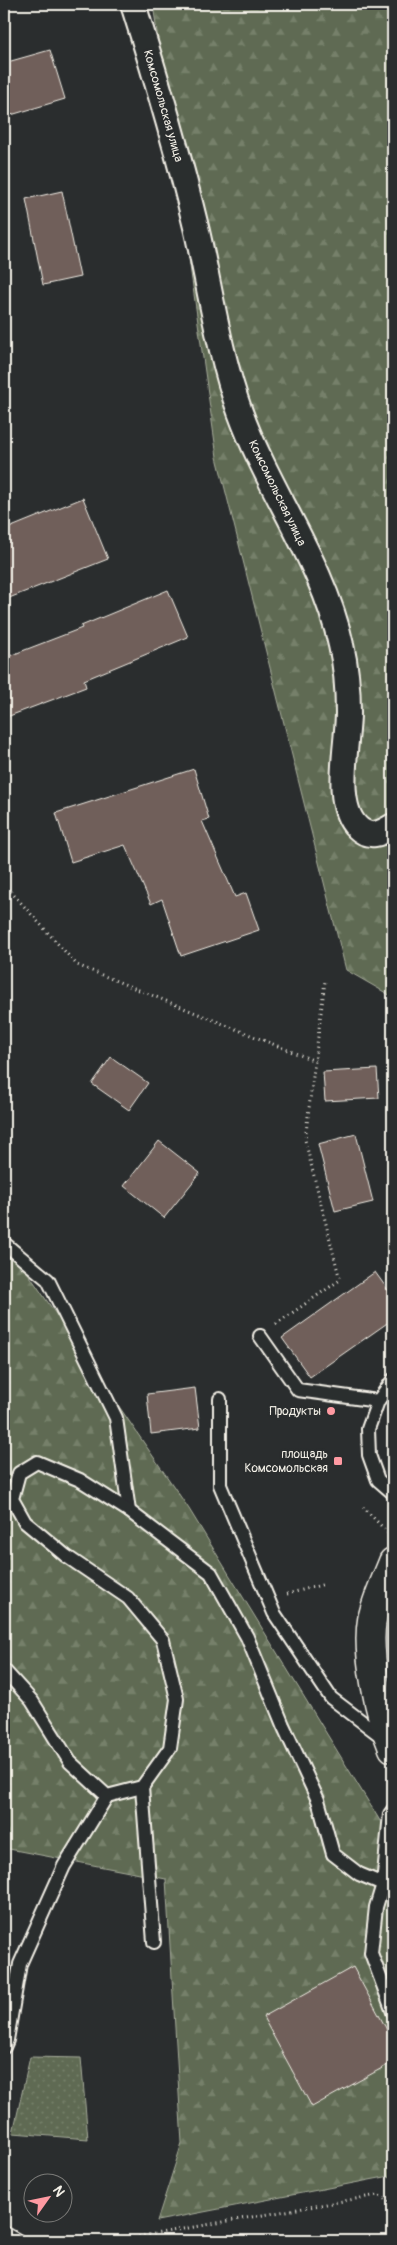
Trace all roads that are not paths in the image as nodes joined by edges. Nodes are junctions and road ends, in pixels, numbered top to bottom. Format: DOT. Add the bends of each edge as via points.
graph roads {
  1 [pos="133,4"];
  2 [pos="393,826"];
  3 [pos="4,1243"];
  4 [pos="260,1336"];
  5 [pos="393,1380"];
  6 [pos="220,1399"];
  7 [pos="378,1401"];
  8 [pos="393,1493"];
  9 [pos="129,1511"];
  10 [pos="393,1562"];
  11 [pos="4,1670"];
  12 [pos="392,1746"];
  13 [pos="142,1786"];
  14 [pos="107,1796"];
  15 [pos="393,1810"];
  16 [pos="388,1888"];
  17 [pos="154,1942"];
  18 [pos="393,2012"];
  19 [pos="4,2047"];
  20 [pos="4,2233"];
  21 [pos="18,2241"];
  1 -- 2 [label="street, Комсомольская улица" via="195,224 239,410 258,459 312,564 341,645 348,711 344,799 354,824 363,832 372,836"];
  3 -- 9 [label="lane" via="48,1280 116,1418"];
  4 -- 7 [label="lane" via="298,1390"];
  5 -- 7 [label="lane"];
  6 -- 12 [label="lane" via="220,1485 274,1613 332,1698"];
  7 -- 8 [label="lane" via="368,1429 369,1454 378,1480"];
  9 -- 13 [label="lane" via="80,1480 37,1462 19,1473 12,1499 25,1522 66,1556 128,1598 163,1640 177,1700 170,1748"];
  9 -- 16 [label="lane" via="211,1574 247,1637 318,1800 333,1854 359,1874"];
  10 -- 12 [label="main road" via="372,1620 376,1686"];
  11 -- 14 [label="lane" via="32,1701 70,1762"];
  13 -- 14 [label="lane"];
  13 -- 17 [label="lane"];
  14 -- 19 [label="lane" via="64,1866 20,1964"];
  15 -- 16 [label="lane" via="390,1814"];
  16 -- 18 [label="lane" via="376,1907 371,1953"];
  20 -- 21 [label="lane"];
}
